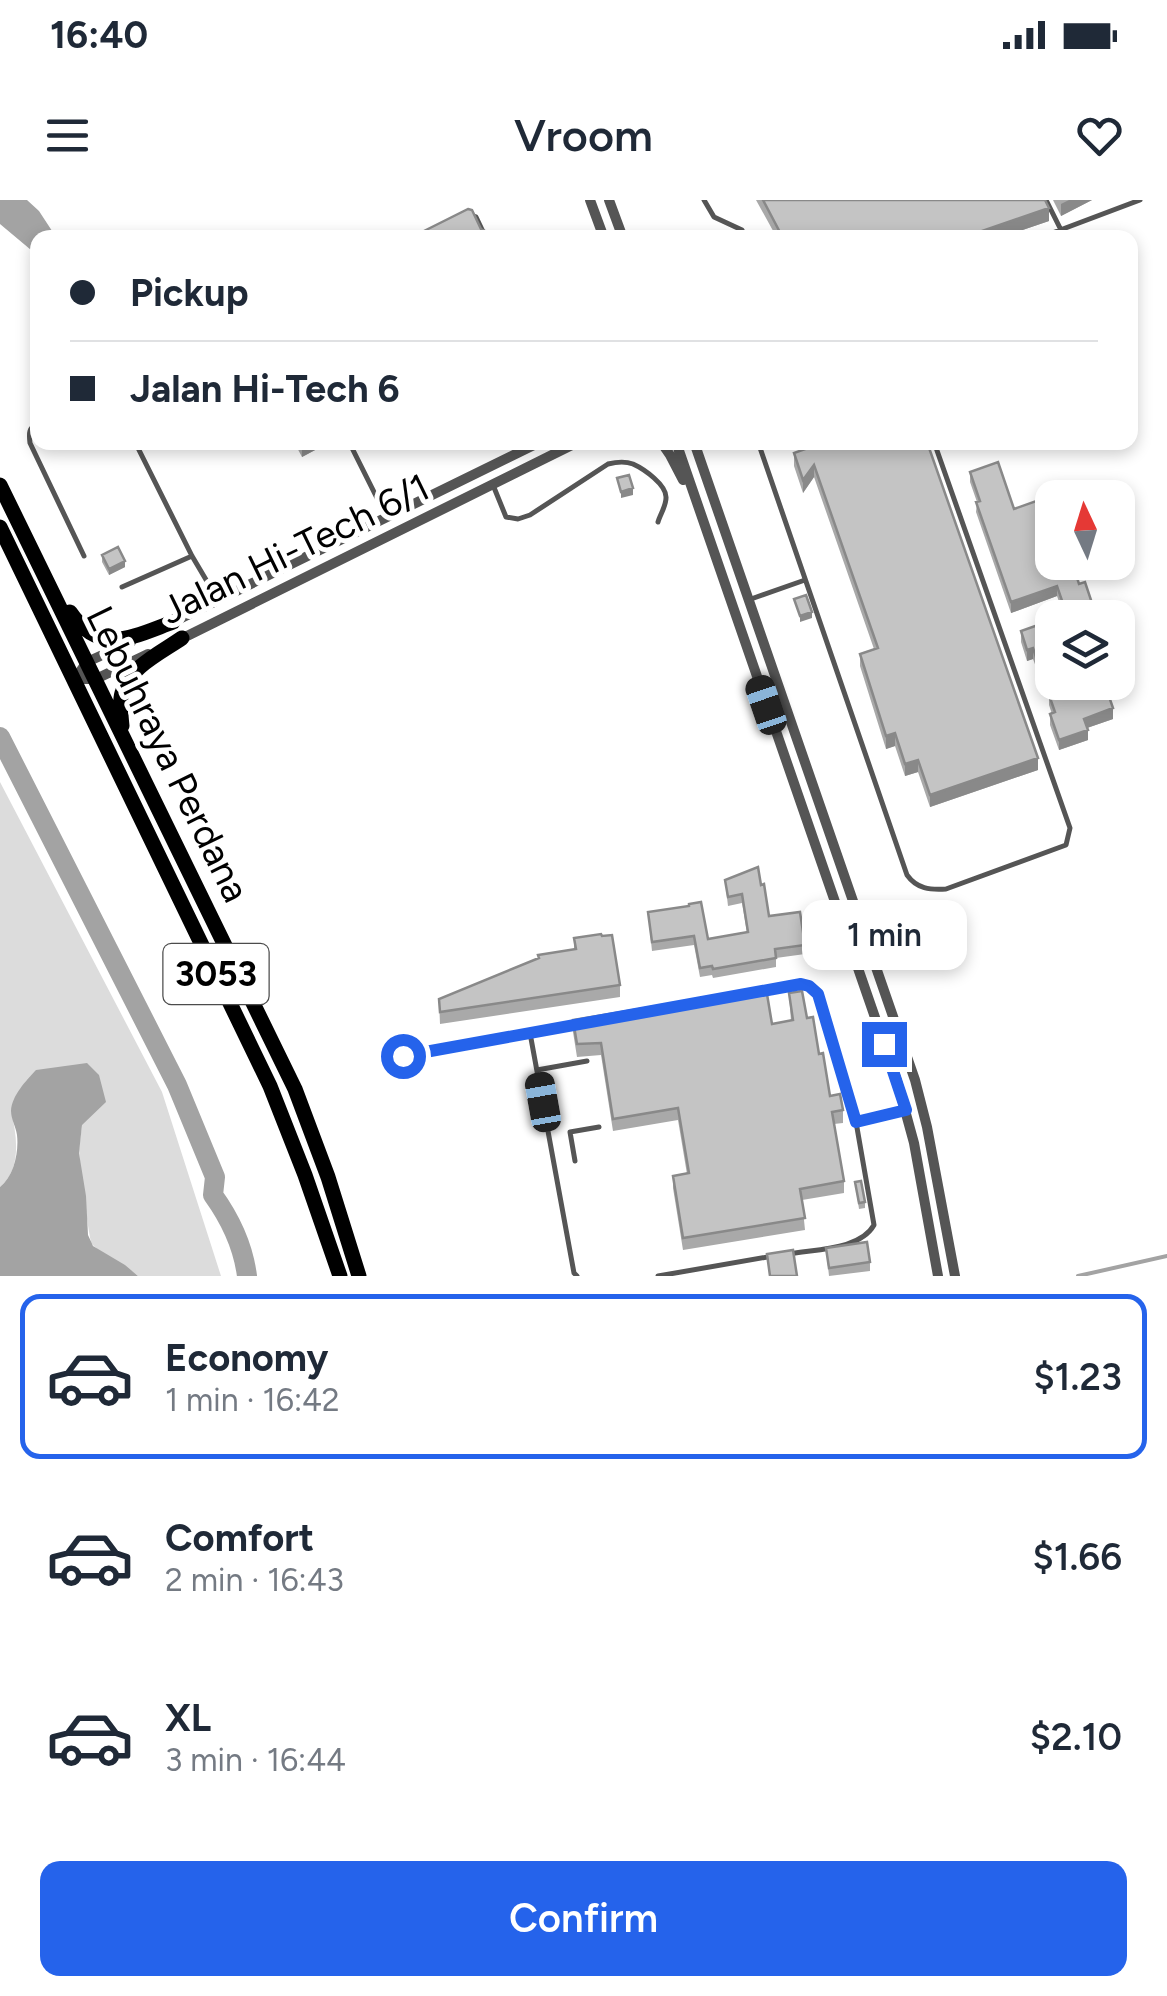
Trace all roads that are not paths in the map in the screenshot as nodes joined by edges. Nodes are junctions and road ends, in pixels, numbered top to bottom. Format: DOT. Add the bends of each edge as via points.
graph roads {
  1 [pos="590,200"];
  2 [pos="609,200"];
  3 [pos="704,200"];
  4 [pos="1046,200"];
  5 [pos="1140,200"];
  6 [pos="467,215"];
  7 [pos="482,230"];
  8 [pos="601,230"];
  9 [pos="620,230"];
  10 [pos="742,230"];
  11 [pos="1062,230"];
  12 [pos="33,450"];
  13 [pos="138,450"];
  14 [pos="353,450"];
  15 [pos="524,450"];
  16 [pos="563,450"];
  17 [pos="566,450"];
  18 [pos="667,450"];
  19 [pos="679,450"];
  20 [pos="697,450"];
  21 [pos="761,450"];
  22 [pos="937,450"];
  23 [pos="558,453"];
  24 [pos="0,485"];
  25 [pos="493,486"];
  26 [pos="701,516"];
  27 [pos="387,518"];
  28 [pos="658,522"];
  29 [pos="0,527"];
  30 [pos="84,556"];
  31 [pos="192,556"];
  32 [pos="42,571"];
  33 [pos="805,580"];
  34 [pos="122,587"];
  35 [pos="218,600"];
  36 [pos="749,600"];
  37 [pos="174,622"];
  38 [pos="182,638"];
  39 [pos="87,662"];
  40 [pos="75,678"];
  41 [pos="96,679"];
  42 [pos="122,737"];
  43 [pos="762,991"];
  44 [pos="588,1022"];
  45 [pos="530,1033"];
  46 [pos="403,1056"];
  47 [pos="586,1061"];
  48 [pos="537,1070"];
  49 [pos="906,1110"];
  50 [pos="856,1122"];
  51 [pos="598,1127"];
  52 [pos="575,1160"];
  53 [pos="340,1276"];
  54 [pos="360,1276"];
  55 [pos="577,1276"];
  56 [pos="658,1276"];
  57 [pos="936,1276"];
  58 [pos="956,1276"];
  1 -- 8 [label="street"];
  2 -- 9 [label="street"];
  3 -- 10 [label="lane" via="714,218"];
  4 -- 11 [label="lane"];
  5 -- 11 [label="lane"];
  6 -- 7 [label="lane"];
  12 -- 30 [label="lane"];
  13 -- 31 [label="lane"];
  14 -- 27 [label="lane"];
  15 -- 27 [label="street, Jalan Hi-Tech 6/1"];
  16 -- 23 [label="street, Jalan Hi-Tech 6/1"];
  17 -- 23 [label="street"];
  18 -- 26 [label="street"];
  19 -- 26 [label="street"];
  20 -- 36 [label="street"];
  21 -- 33 [label="lane"];
  22 -- 33 [label="lane" via="1070,828 1066,845 946,889 911,880"];
  23 -- 25 [label="street, Jalan Hi-Tech 6/1"];
  24 -- 32 [label="main road, Lebuhraya Perdana / 3053"];
  25 -- 28 [label="lane" via="506,516 518,518 608,464 633,464 666,492"];
  25 -- 38 [label="street, Jalan Hi-Tech 6/1"];
  26 -- 49 [label="street"];
  27 -- 35 [label="street, Jalan Hi-Tech 6/1"];
  29 -- 40 [label="main road, Lebuhraya Perdana / 3053"];
  31 -- 34 [label="lane"];
  31 -- 35 [label="lane"];
  32 -- 37 [label="main road" via="90,634 126,639"];
  32 -- 39 [label="main road, Lebuhraya Perdana / 3053"];
  33 -- 36 [label="lane"];
  35 -- 37 [label="street, Jalan Hi-Tech 6/1"];
  36 -- 58 [label="street" via="915,1080"];
  37 -- 39 [label="street, Jalan Hi-Tech 6/1"];
  38 -- 41 [label="street, Jalan Hi-Tech 6/1"];
  38 -- 42 [label="main road" via="127,681"];
  39 -- 40 [label="street, Jalan Hi-Tech 6/1"];
  39 -- 41 [label="main road, Lebuhraya Perdana / 3053"];
  40 -- 41 [label="street, Jalan Hi-Tech 6/1"];
  40 -- 53 [label="main road, Lebuhraya Perdana / 3053" via="270,1086"];
  41 -- 42 [label="main road, Lebuhraya Perdana / 3053"];
  42 -- 54 [label="main road, Lebuhraya Perdana / 3053" via="295,1089"];
  43 -- 50 [label="lane" via="801,984 818,994"];
  44 -- 45 [label="lane"];
  45 -- 46 [label="lane"];
  45 -- 48 [label="lane"];
  47 -- 48 [label="lane"];
  48 -- 55 [label="lane"];
  49 -- 50 [label="lane"];
  49 -- 57 [label="street"];
  50 -- 56 [label="lane" via="874,1224 869,1233 857,1242"];
  51 -- 52 [label="lane" via="570,1132"];
}
